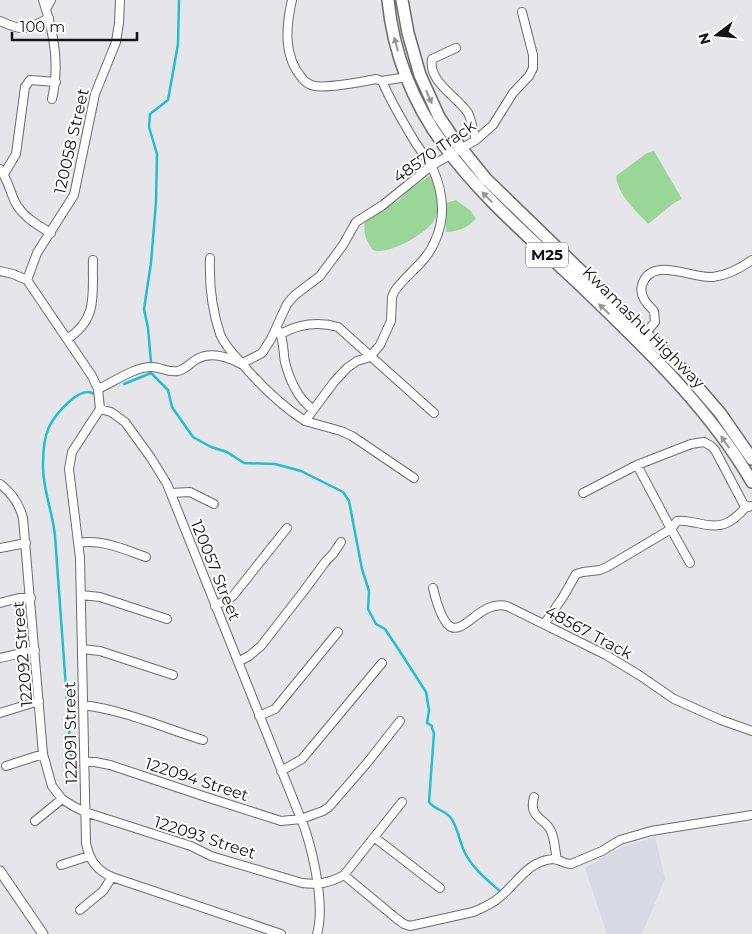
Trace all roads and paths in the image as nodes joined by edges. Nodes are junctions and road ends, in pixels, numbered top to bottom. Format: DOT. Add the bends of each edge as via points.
graph roads {
  1 [pos="43,0"];
  2 [pos="51,0"];
  3 [pos="120,0"];
  4 [pos="292,0"];
  5 [pos="388,0"];
  6 [pos="402,0"];
  7 [pos="46,9"];
  8 [pos="522,12"];
  9 [pos="49,18"];
  10 [pos="0,21"];
  11 [pos="456,48"];
  12 [pos="408,77"];
  13 [pos="382,80"];
  14 [pos="56,82"];
  15 [pos="52,99"];
  16 [pos="476,140"];
  17 [pos="462,148"];
  18 [pos="451,156"];
  19 [pos="431,166"];
  20 [pos="2,171"];
  21 [pos="51,233"];
  22 [pos="210,258"];
  23 [pos="93,260"];
  24 [pos="752,260"];
  25 [pos="0,271"];
  26 [pos="27,280"];
  27 [pos="276,326"];
  28 [pos="281,334"];
  29 [pos="642,337"];
  30 [pos="67,339"];
  31 [pos="370,357"];
  32 [pos="241,364"];
  33 [pos="98,389"];
  34 [pos="100,409"];
  35 [pos="313,409"];
  36 [pos="434,413"];
  37 [pos="306,420"];
  38 [pos="752,459"];
  39 [pos="638,465"];
  40 [pos="414,478"];
  41 [pos="752,482"];
  42 [pos="0,484"];
  43 [pos="171,493"];
  44 [pos="583,493"];
  45 [pos="214,504"];
  46 [pos="749,506"];
  47 [pos="287,528"];
  48 [pos="671,529"];
  49 [pos="340,542"];
  50 [pos="78,543"];
  51 [pos="26,544"];
  52 [pos="0,548"];
  53 [pos="146,557"];
  54 [pos="690,563"];
  55 [pos="433,588"];
  56 [pos="81,595"];
  57 [pos="31,598"];
  58 [pos="0,603"];
  59 [pos="215,606"];
  60 [pos="167,619"];
  61 [pos="545,623"];
  62 [pos="338,632"];
  63 [pos="82,649"];
  64 [pos="35,650"];
  65 [pos="0,658"];
  66 [pos="238,662"];
  67 [pos="382,663"];
  68 [pos="173,675"];
  69 [pos="39,701"];
  70 [pos="83,705"];
  71 [pos="0,713"];
  72 [pos="260,716"];
  73 [pos="400,721"];
  74 [pos="752,731"];
  75 [pos="203,740"];
  76 [pos="43,754"];
  77 [pos="85,762"];
  78 [pos="6,766"];
  79 [pos="281,771"];
  80 [pos="534,797"];
  81 [pos="62,799"];
  82 [pos="402,802"];
  83 [pos="85,812"];
  84 [pos="752,815"];
  85 [pos="301,819"];
  86 [pos="35,821"];
  87 [pos="374,837"];
  88 [pos="89,856"];
  89 [pos="557,860"];
  90 [pos="61,865"];
  91 [pos="0,871"];
  92 [pos="344,875"];
  93 [pos="112,878"];
  94 [pos="317,885"];
  95 [pos="440,888"];
  96 [pos="80,910"];
  97 [pos="43,934"];
  98 [pos="281,934"];
  99 [pos="317,934"];
  1 -- 7 [label="street"];
  2 -- 7 [label="street"];
  3 -- 21 [label="street, 120058 Street" via="116,42 95,94 74,195"];
  4 -- 13 [label="street" via="287,38 290,59 304,80 321,86"];
  12 -- 5 [label="main road, Kwamashu Highway / M25, one-way" via="394,37"];
  6 -- 17 [label="main road, Kwamashu Highway / M25, one-way" via="420,75 440,117"];
  7 -- 9 [label="street"];
  8 -- 16 [label="street, 48570 Track" via="533,55 533,68 493,125"];
  9 -- 10 [label="street" via="29,29 15,28"];
  9 -- 14 [label="street" via="56,52"];
  11 -- 16 [label="street" via="436,56 431,66 437,79 468,114"];
  12 -- 13 [label="street"];
  12 -- 18 [label="main road, Kwamashu Highway / M25" via="424,116"];
  13 -- 19 [label="street" via="408,132"];
  14 -- 15 [label="street"];
  14 -- 20 [label="street" via="30,80 25,87 16,154"];
  16 -- 17 [label="street, 48570 Track"];
  17 -- 18 [label="street, 48570 Track"];
  17 -- 29 [label="main road, Kwamashu Highway / M25" via="474,166"];
  18 -- 19 [label="street, 48570 Track"];
  29 -- 18 [label="main road, Kwamashu Highway / M25, one-way" via="495,205"];
  19 -- 27 [label="street, 48570 Track" via="383,205 356,222 320,276 295,295"];
  19 -- 31 [label="street" via="440,191 442,221 435,242 394,292 391,321 380,345"];
  20 -- 21 [label="street" via="22,212"];
  21 -- 26 [label="street, 120058 Street" via="37,253"];
  22 -- 32 [label="street" via="211,298 221,336"];
  23 -- 30 [label="street" via="90,314 83,327"];
  24 -- 29 [label="street" via="716,277 704,278 665,269 653,272 644,280 641,290 645,302 654,311 655,322"];
  25 -- 26 [label="street"];
  26 -- 30 [label="street"];
  27 -- 28 [label="street"];
  27 -- 32 [label="street, 48570 Track" via="262,352"];
  28 -- 31 [label="street" via="292,328 329,324 338,327"];
  28 -- 35 [label="street" via="295,388"];
  29 -- 38 [label="main road, Kwamashu Highway / M25" via="702,390"];
  41 -- 29 [label="main road, Kwamashu Highway / M25, one-way" via="726,443"];
  30 -- 33 [label="street"];
  31 -- 35 [label="street" via="348,368"];
  31 -- 36 [label="street"];
  32 -- 33 [label="street" via="229,357 204,357 176,372 144,368"];
  32 -- 37 [label="street" via="291,412"];
  33 -- 34 [label="street"];
  34 -- 43 [label="street, 120057 Street" via="125,422 158,468"];
  34 -- 50 [label="street, 122091 Street" via="79,439 70,460"];
  35 -- 37 [label="street"];
  37 -- 40 [label="street" via="352,436"];
  39 -- 44 [label="street"];
  39 -- 46 [label="street" via="691,444 708,444 715,450 741,500"];
  39 -- 48 [label="street"];
  42 -- 51 [label="street, 122092 Street" via="18,502"];
  43 -- 45 [label="street" via="190,492"];
  43 -- 59 [label="street, 120057 Street"];
  46 -- 48 [label="street" via="722,526 682,520"];
  47 -- 59 [label="street" via="232,596"];
  48 -- 54 [label="street"];
  48 -- 61 [label="street" via="600,570 576,574"];
  49 -- 66 [label="street" via="261,646"];
  50 -- 53 [label="street" via="103,542"];
  50 -- 56 [label="street, 122091 Street"];
  51 -- 52 [label="street"];
  51 -- 57 [label="street, 122092 Street"];
  55 -- 61 [label="street, 48567 Track" via="440,614 455,628 463,626 487,607 502,604"];
  56 -- 60 [label="street" via="100,597"];
  56 -- 63 [label="street, 122091 Street"];
  57 -- 58 [label="street"];
  57 -- 64 [label="street, 122092 Street"];
  59 -- 66 [label="street, 120057 Street"];
  61 -- 74 [label="street, 48567 Track" via="614,660 674,699"];
  62 -- 72 [label="street" via="275,709"];
  63 -- 68 [label="street" via="100,651"];
  63 -- 70 [label="street, 122091 Street"];
  64 -- 65 [label="street"];
  64 -- 69 [label="street, 122092 Street"];
  66 -- 72 [label="street, 120057 Street"];
  67 -- 79 [label="street" via="302,759"];
  69 -- 71 [label="street"];
  69 -- 76 [label="street, 122092 Street"];
  70 -- 75 [label="street" via="122,713"];
  70 -- 77 [label="street, 122091 Street"];
  72 -- 79 [label="street, 120057 Street"];
  73 -- 85 [label="street" via="336,800 323,811"];
  76 -- 78 [label="street"];
  76 -- 81 [label="street, 122092 Street" via="48,778"];
  77 -- 83 [label="street, 122091 Street"];
  77 -- 85 [label="street, 122094 Street" via="110,765 281,821"];
  79 -- 85 [label="street, 120057 Street"];
  80 -- 89 [label="street" via="536,816 553,834"];
  81 -- 83 [label="street, 122092 Street"];
  81 -- 86 [label="street"];
  82 -- 87 [label="street"];
  83 -- 88 [label="street, 122091 Street"];
  83 -- 94 [label="street, 122093 Street" via="191,846 211,856"];
  84 -- 89 [label="street" via="644,833 620,840 571,864"];
  85 -- 94 [label="street, 120057 Street"];
  87 -- 92 [label="street"];
  87 -- 95 [label="street"];
  88 -- 90 [label="street"];
  88 -- 93 [label="street" via="98,869"];
  89 -- 92 [label="street" via="547,860 522,873 492,904 473,912 410,926"];
  91 -- 97 [label="street"];
  92 -- 94 [label="street"];
  93 -- 96 [label="street" via="103,891"];
  93 -- 98 [label="street"];
  94 -- 99 [label="street, 120057 Street" via="320,925"];
}
